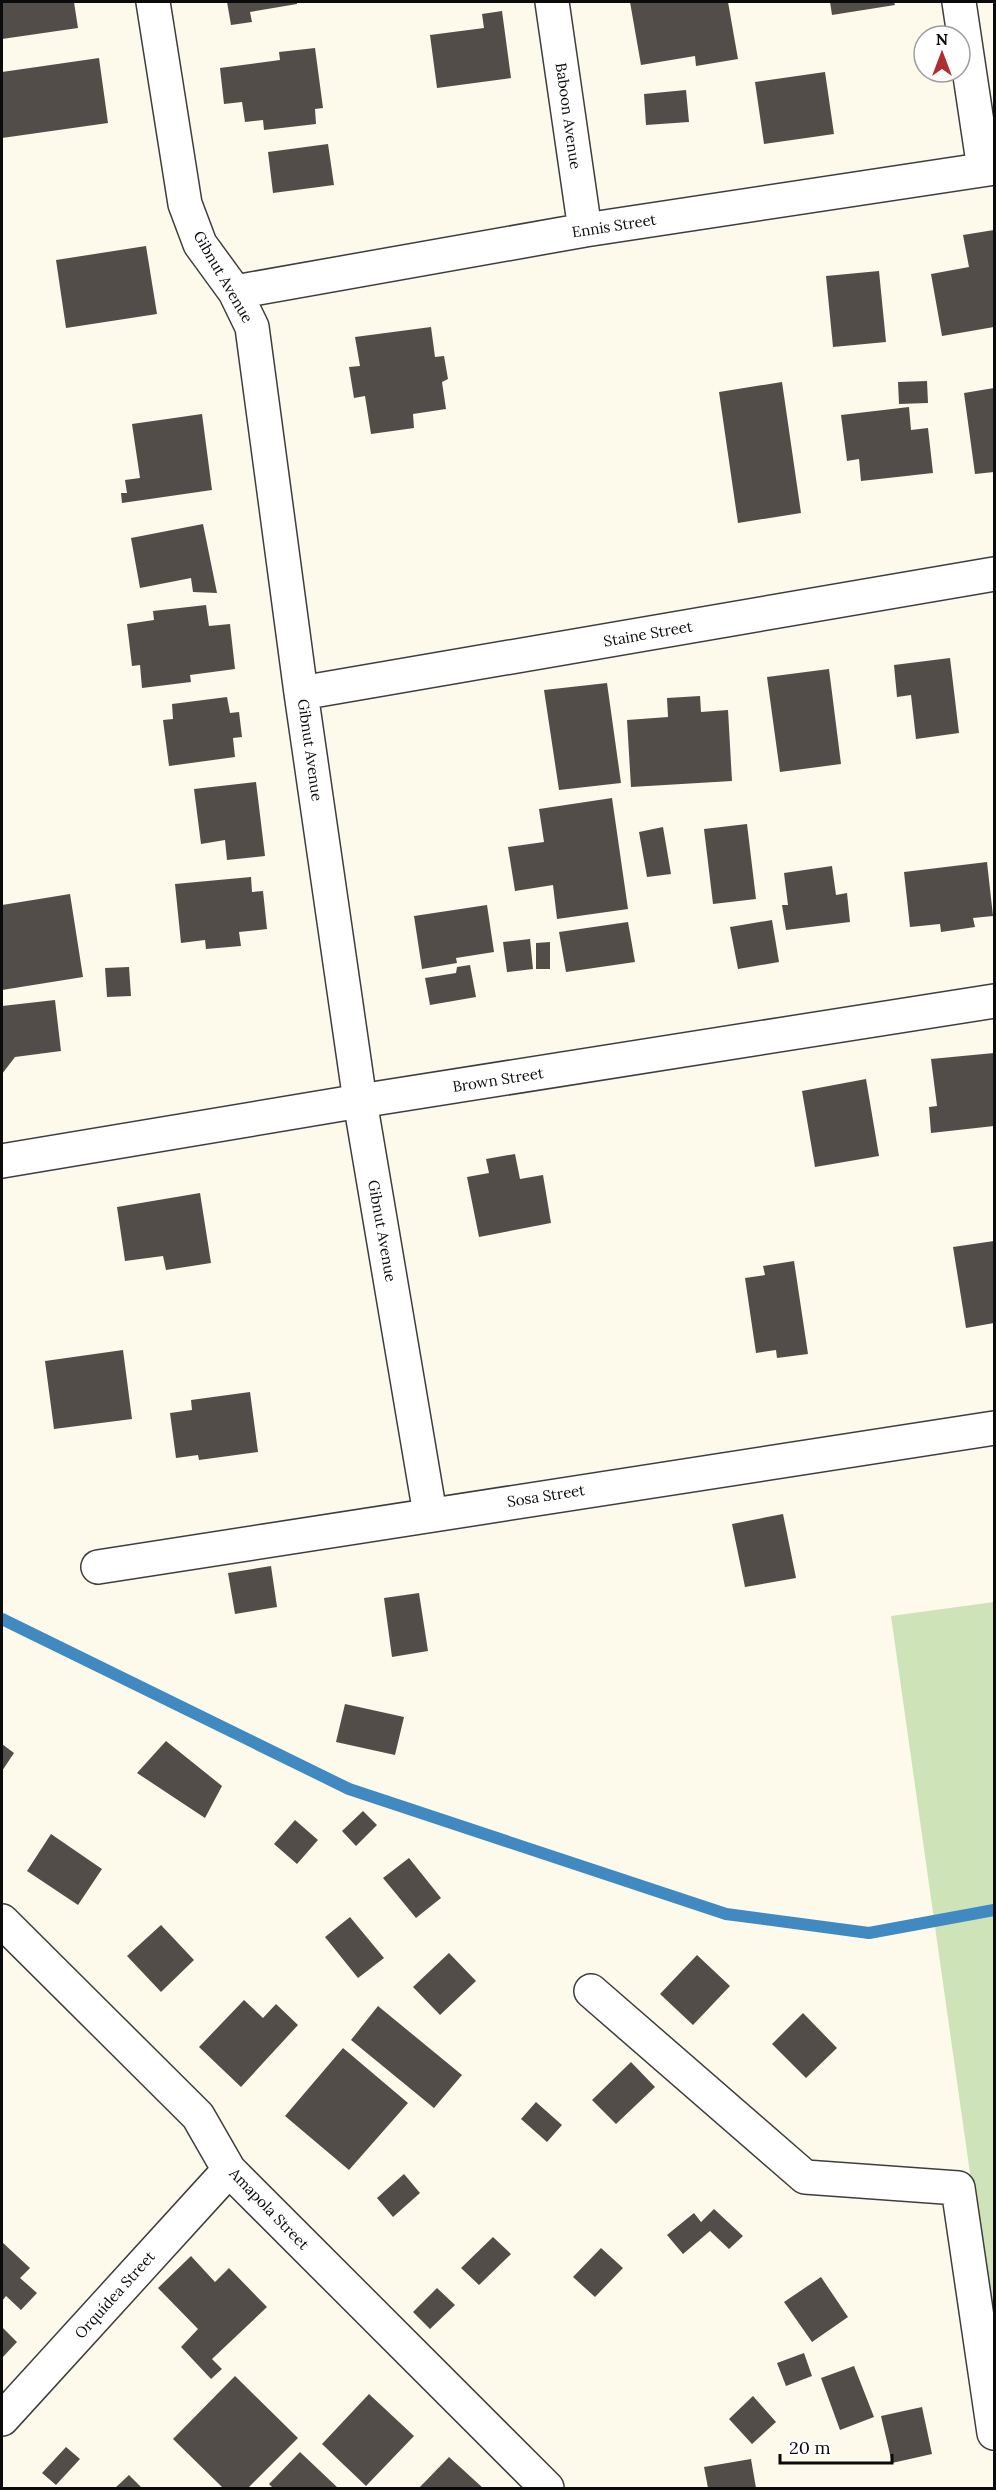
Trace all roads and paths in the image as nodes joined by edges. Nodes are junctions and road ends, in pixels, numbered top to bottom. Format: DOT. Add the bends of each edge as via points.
graph roads {
  1 [pos="153,2"];
  2 [pos="552,2"];
  3 [pos="959,2"];
  4 [pos="989,168"];
  5 [pos="585,231"];
  6 [pos="235,292"];
  7 [pos="994,574"];
  8 [pos="301,693"];
  9 [pos="994,1001"];
  10 [pos="360,1101"];
  11 [pos="2,1161"];
  12 [pos="994,1428"];
  13 [pos="430,1514"];
  14 [pos="98,1567"];
  15 [pos="2,1921"];
  16 [pos="591,1991"];
  17 [pos="229,2170"];
  18 [pos="2,2419"];
  19 [pos="994,2433"];
  20 [pos="547,2488"];
  1 -- 6 [label="street, Gibnut Avenue" via="185,204 200,244"];
  2 -- 5 [label="street, Baboon Avenue"];
  3 -- 4 [label="street"];
  4 -- 5 [label="street, Ennis Street"];
  5 -- 6 [label="street, Ennis Street"];
  6 -- 8 [label="street, Gibnut Avenue" via="252,327"];
  7 -- 8 [label="street, Staine Street"];
  8 -- 10 [label="street, Gibnut Avenue"];
  9 -- 10 [label="street, Brown Street"];
  10 -- 11 [label="street, Brown Street"];
  10 -- 13 [label="street, Gibnut Avenue"];
  12 -- 13 [label="street, Sosa Street"];
  13 -- 14 [label="street, Sosa Street"];
  15 -- 17 [label="street, Amapola Street" via="198,2116"];
  16 -- 19 [label="street" via="805,2177 958,2188"];
  17 -- 18 [label="street, Orquídea Street"];
  17 -- 20 [label="street, Amapola Street"];
}
